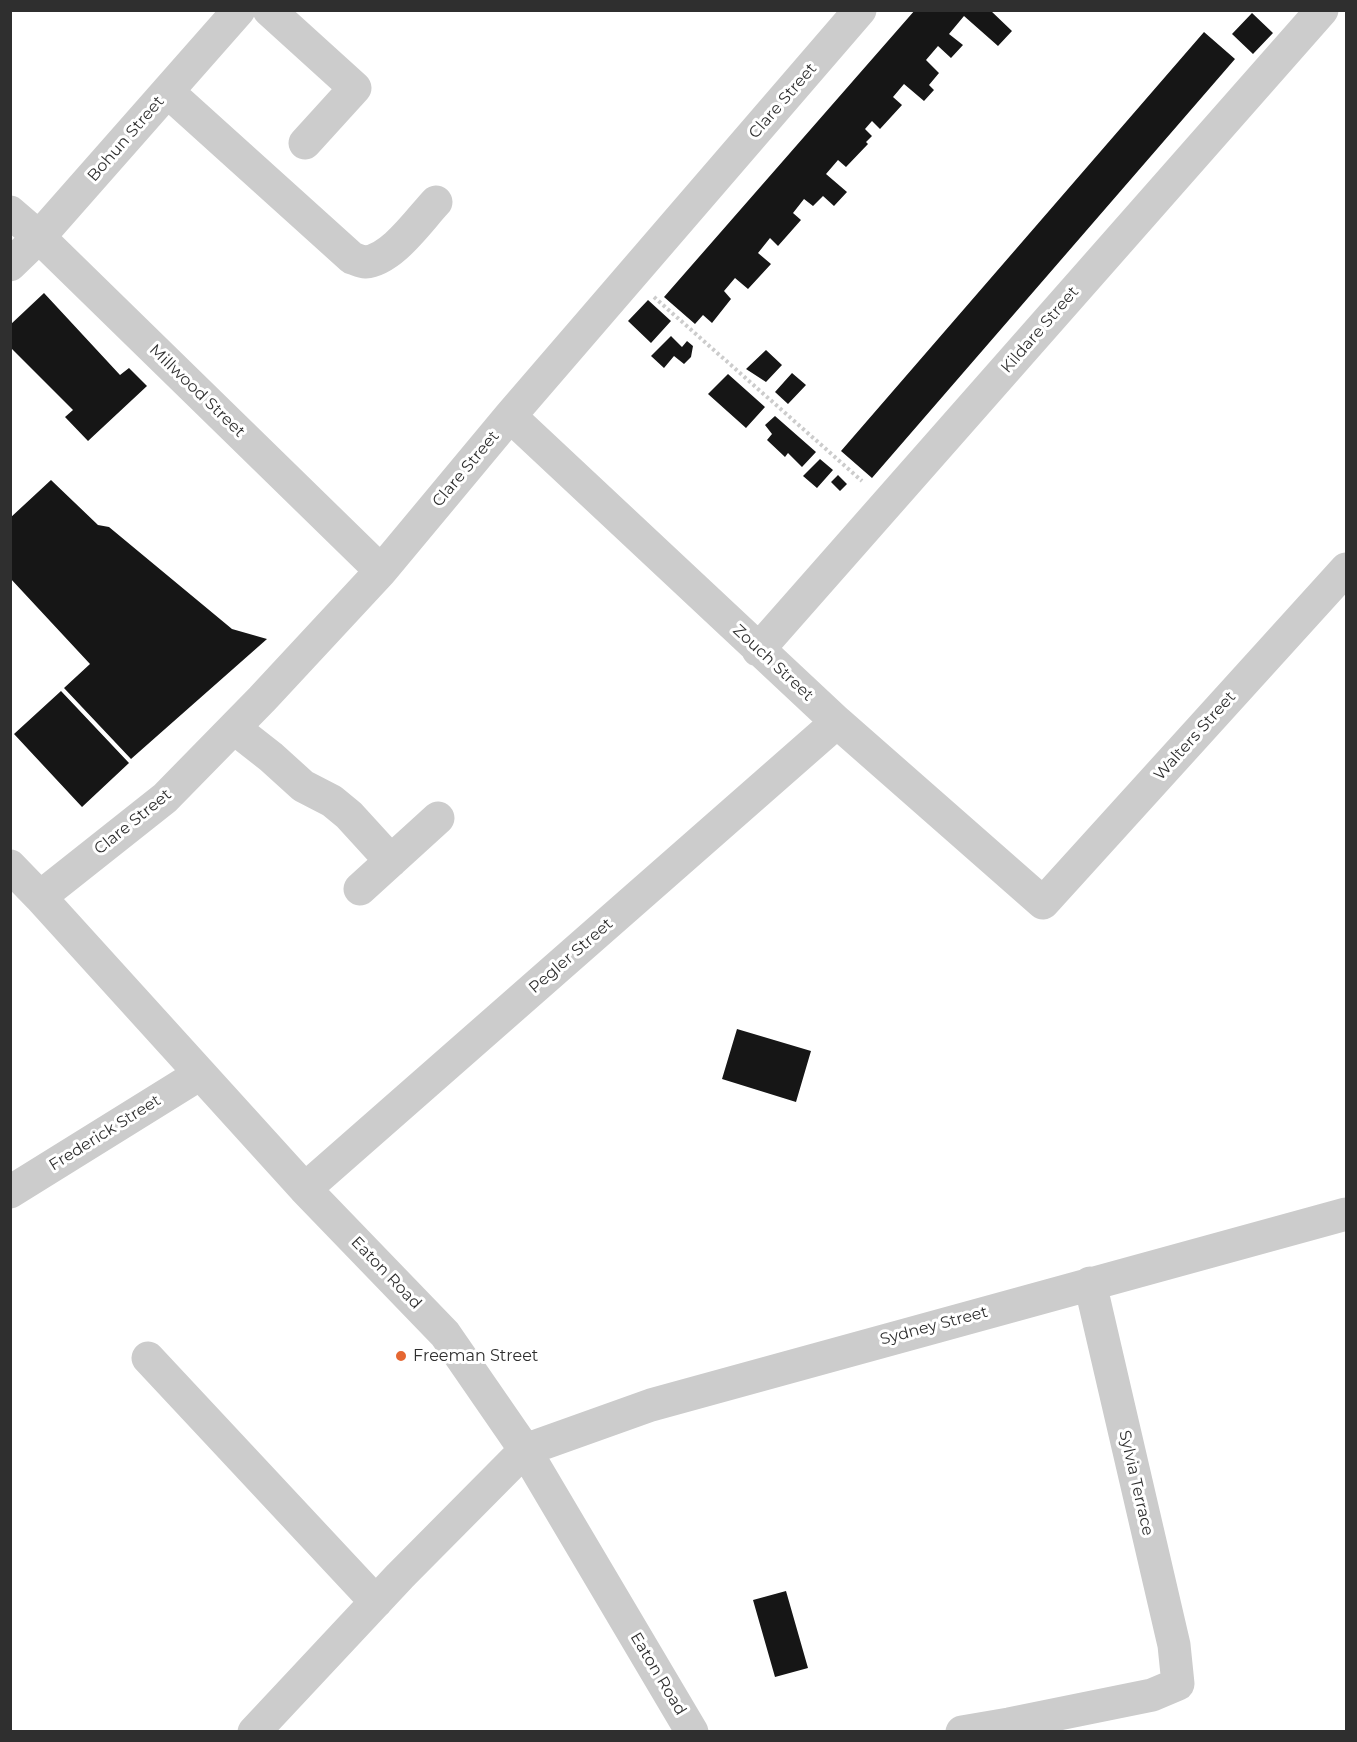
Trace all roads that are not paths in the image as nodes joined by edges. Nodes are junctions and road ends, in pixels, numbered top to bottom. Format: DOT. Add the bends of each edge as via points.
graph roads {
  1 [pos="239,10"];
  2 [pos="269,10"];
  3 [pos="861,10"];
  4 [pos="1322,10"];
  5 [pos="168,92"];
  6 [pos="305,143"];
  7 [pos="436,202"];
  8 [pos="10,212"];
  9 [pos="39,237"];
  10 [pos="10,265"];
  11 [pos="510,416"];
  12 [pos="1347,569"];
  13 [pos="381,571"];
  14 [pos="758,650"];
  15 [pos="837,722"];
  16 [pos="234,728"];
  17 [pos="438,818"];
  18 [pos="391,861"];
  19 [pos="10,867"];
  20 [pos="360,889"];
  21 [pos="40,897"];
  22 [pos="1042,903"];
  23 [pos="200,1074"];
  24 [pos="305,1189"];
  25 [pos="10,1192"];
  26 [pos="1347,1214"];
  27 [pos="1090,1283"];
  28 [pos="148,1358"];
  29 [pos="525,1450"];
  30 [pos="376,1602"];
  31 [pos="1009,1728"];
  32 [pos="254,1731"];
  33 [pos="692,1731"];
  34 [pos="962,1731"];
  1 -- 5 [label="street, Bohun Street"];
  2 -- 6 [label="street" via="355,88"];
  3 -- 11 [label="street, Clare Street"];
  4 -- 14 [label="street, Kildare Street"];
  5 -- 7 [label="street" via="352,258 364,262 394,248"];
  5 -- 9 [label="street, Bohun Street"];
  8 -- 9 [label="street, Millwood Street"];
  9 -- 10 [label="street, Bohun Street"];
  9 -- 13 [label="street, Millwood Street"];
  11 -- 13 [label="street, Clare Street"];
  11 -- 14 [label="street, Zouch Street"];
  12 -- 22 [label="street, Walters Street"];
  13 -- 16 [label="street, Clare Street"];
  14 -- 15 [label="street, Zouch Street"];
  15 -- 22 [label="street, Zouch Street"];
  15 -- 24 [label="street, Pegler Street"];
  16 -- 18 [label="street" via="303,786 350,815"];
  16 -- 21 [label="street, Clare Street" via="165,798"];
  17 -- 18 [label="street"];
  18 -- 20 [label="street"];
  19 -- 21 [label="street, Eaton Road"];
  21 -- 23 [label="street, Eaton Road"];
  23 -- 24 [label="street, Eaton Road"];
  23 -- 25 [label="street, Frederick Street"];
  24 -- 29 [label="street, Eaton Road" via="444,1334"];
  26 -- 27 [label="street, Sydney Street"];
  27 -- 29 [label="street, Sydney Street" via="651,1404"];
  27 -- 31 [label="street, Sylvia Terrace" via="1174,1646 1178,1684 1152,1695"];
  28 -- 30 [label="street"];
  29 -- 30 [label="street"];
  29 -- 33 [label="street, Eaton Road"];
  30 -- 32 [label="street"];
  31 -- 34 [label="street"];
}
